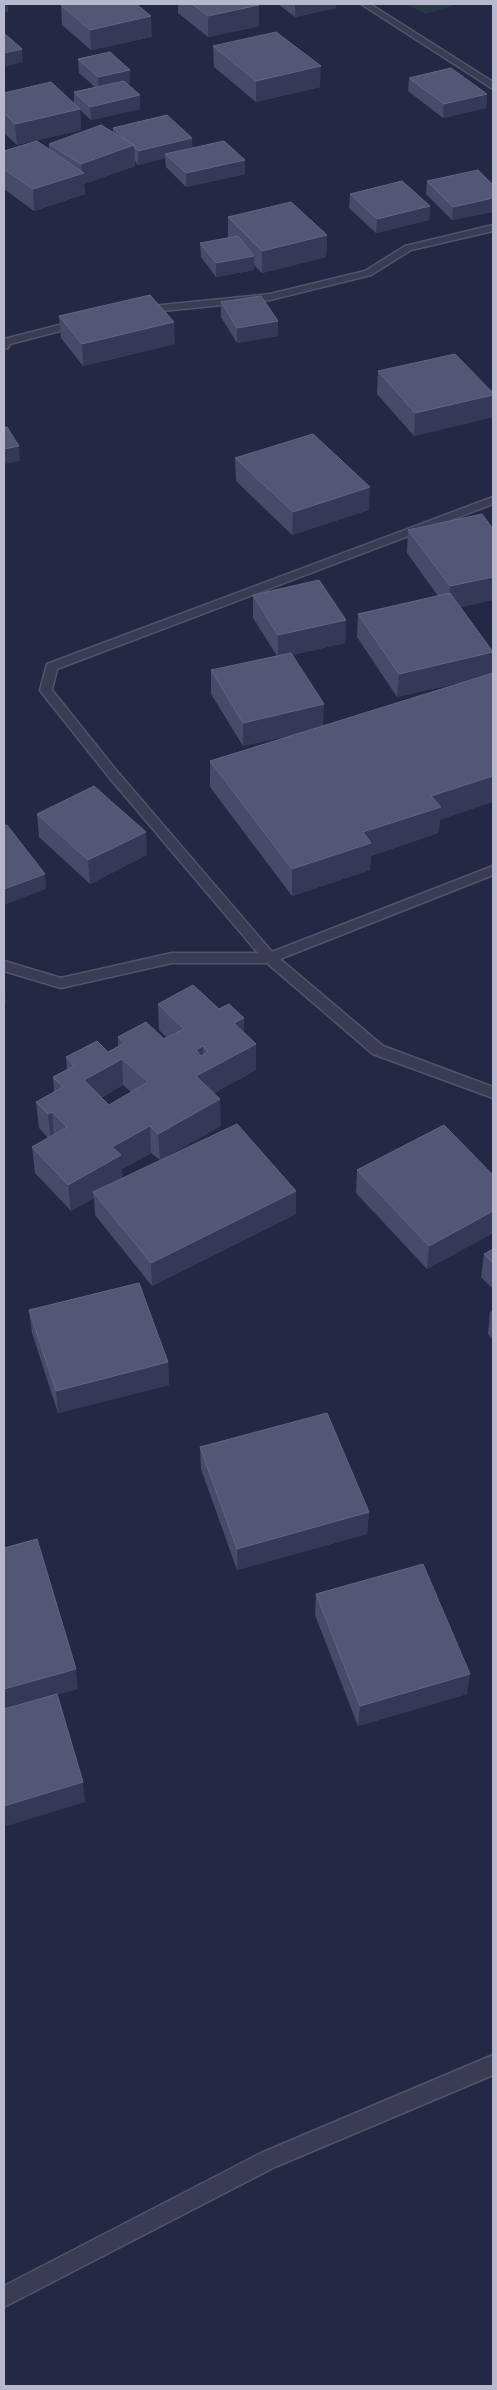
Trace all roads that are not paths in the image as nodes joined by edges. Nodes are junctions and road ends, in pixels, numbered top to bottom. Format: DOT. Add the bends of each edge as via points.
graph roads {
  1 [pos="365,4"];
  2 [pos="493,86"];
  3 [pos="493,228"];
  4 [pos="135,311"];
  5 [pos="88,320"];
  6 [pos="4,346"];
  7 [pos="493,500"];
  8 [pos="493,870"];
  9 [pos="270,958"];
  10 [pos="4,966"];
  11 [pos="493,1093"];
  12 [pos="493,2065"];
  13 [pos="4,2297"];
  1 -- 2 [label="street"];
  3 -- 4 [label="street" via="408,248 368,273 270,297"];
  5 -- 6 [label="street" via="4,342"];
  7 -- 9 [label="street" via="51,667 46,690 112,773"];
  8 -- 9 [label="street"];
  9 -- 10 [label="street" via="172,958 61,983"];
  9 -- 11 [label="street" via="378,1050"];
  12 -- 13 [label="street" via="268,2160"];
}
